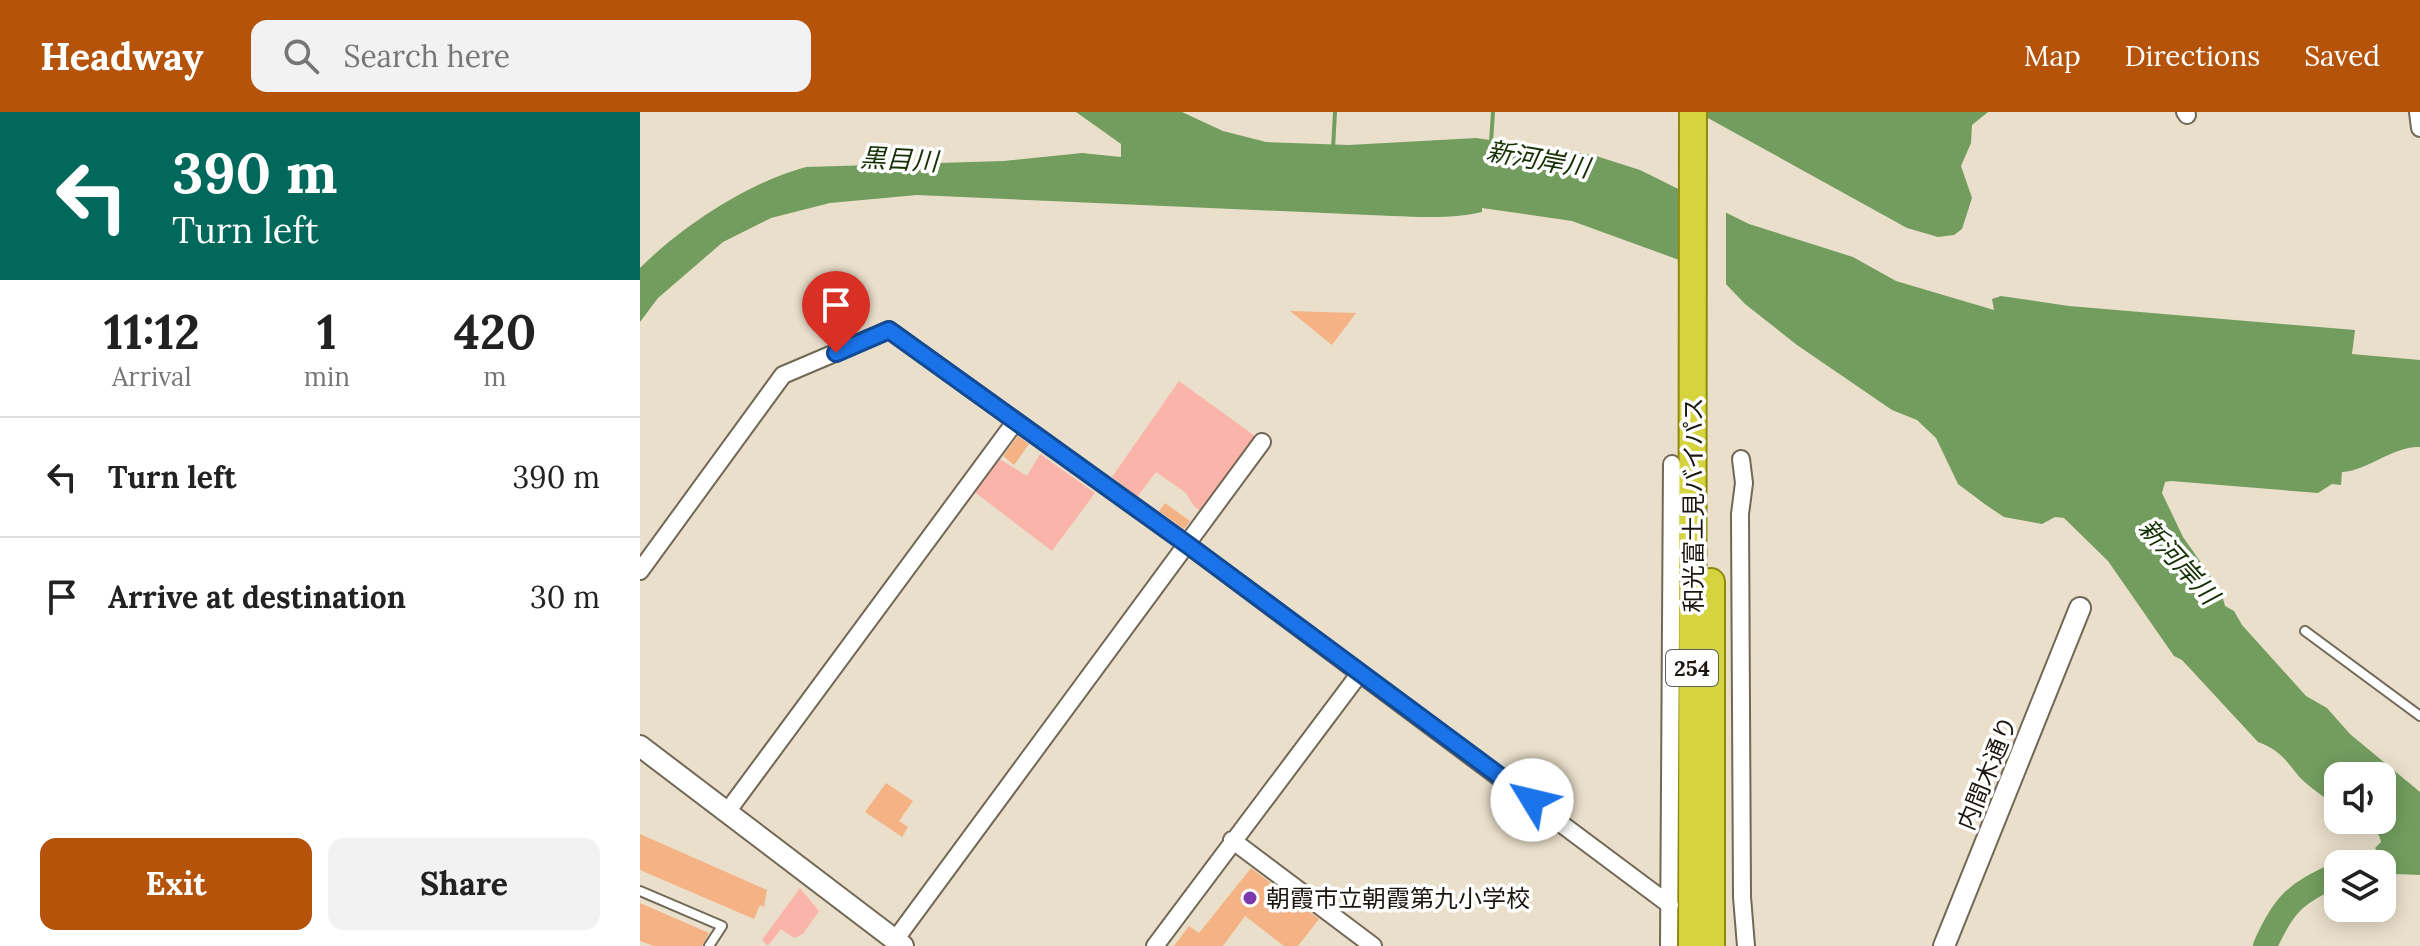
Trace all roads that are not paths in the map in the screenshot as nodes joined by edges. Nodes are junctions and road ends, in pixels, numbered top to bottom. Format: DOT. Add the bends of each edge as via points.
graph roads {
  1 [pos="1693,112"];
  2 [pos="1710,112"];
  3 [pos="2418,112"];
  4 [pos="2420,128"];
  5 [pos="1702,396"];
  6 [pos="1015,422"];
  7 [pos="1262,442"];
  8 [pos="1741,459"];
  9 [pos="1672,464"];
  10 [pos="1188,545"];
  11 [pos="640,571"];
  12 [pos="2078,613"];
  13 [pos="2305,631"];
  14 [pos="1360,673"];
  15 [pos="2420,716"];
  16 [pos="640,746"];
  17 [pos="727,812"];
  18 [pos="1232,840"];
  19 [pos="640,891"];
  20 [pos="1670,905"];
  21 [pos="899,943"];
  22 [pos="709,946"];
  23 [pos="1155,946"];
  24 [pos="1373,946"];
  25 [pos="1669,946"];
  26 [pos="1692,946"];
  27 [pos="1711,946"];
  28 [pos="1746,946"];
  29 [pos="1944,946"];
  1 -- 5 [label="highway, 和光富士見バイパス / 254"];
  2 -- 5 [label="highway, 和光富士見バイパス / 254"];
  3 -- 4 [label="street"];
  5 -- 26 [label="highway, 和光富士見バイパス / 254"];
  5 -- 27 [label="highway, 和光富士見バイパス / 254"];
  6 -- 10 [label="street"];
  6 -- 11 [label="street" via="889,330 783,375"];
  6 -- 17 [label="street"];
  7 -- 10 [label="street"];
  8 -- 28 [label="street"];
  9 -- 20 [label="street"];
  10 -- 14 [label="street"];
  10 -- 21 [label="street"];
  12 -- 29 [label="street, 内間木通り"];
  13 -- 15 [label="lane"];
  14 -- 18 [label="street"];
  14 -- 20 [label="street"];
  16 -- 17 [label="street"];
  17 -- 21 [label="street"];
  18 -- 23 [label="street"];
  18 -- 24 [label="street"];
  19 -- 22 [label="lane" via="722,926"];
  20 -- 25 [label="street"];
}
